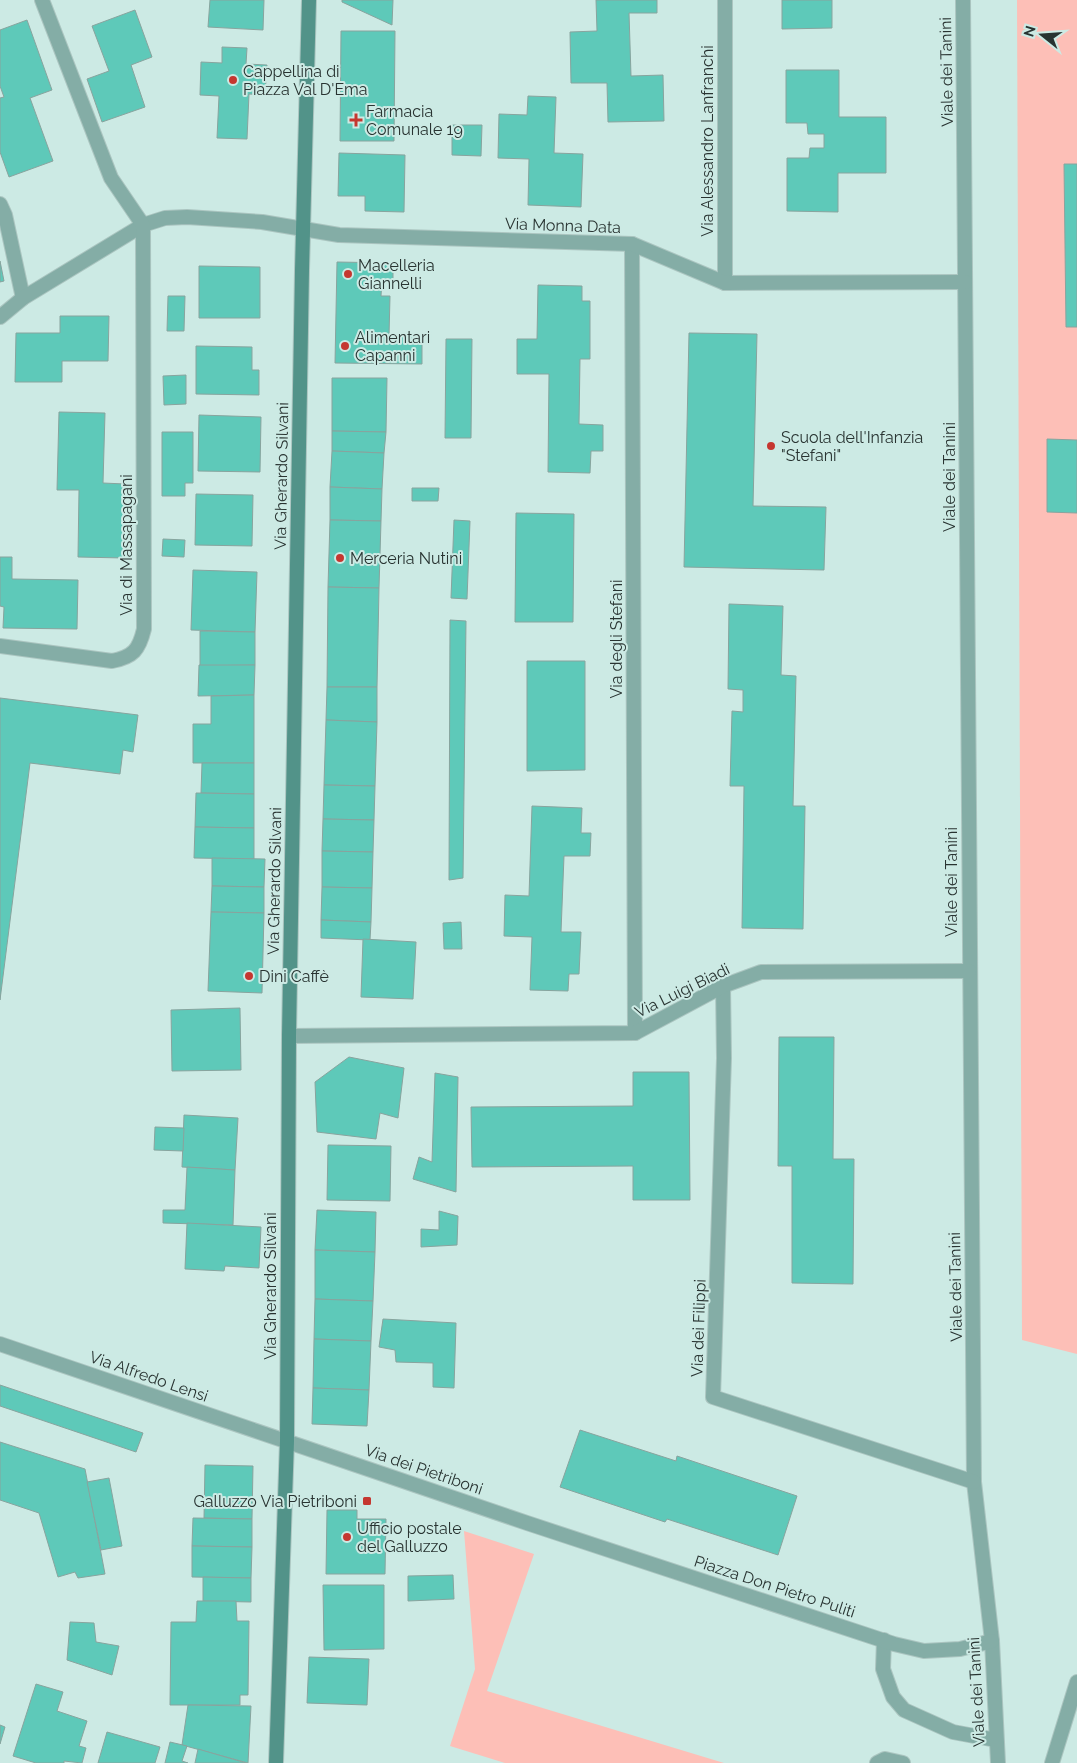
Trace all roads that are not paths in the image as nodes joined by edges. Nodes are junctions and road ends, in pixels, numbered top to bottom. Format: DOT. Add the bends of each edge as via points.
graph roads {
  1 [pos="42,0"];
  2 [pos="309,0"];
  3 [pos="725,0"];
  4 [pos="962,0"];
  5 [pos="3,209"];
  6 [pos="143,226"];
  7 [pos="303,230"];
  8 [pos="632,244"];
  9 [pos="965,282"];
  10 [pos="725,283"];
  11 [pos="24,298"];
  12 [pos="0,317"];
  13 [pos="0,646"];
  14 [pos="969,971"];
  15 [pos="723,986"];
  16 [pos="634,1033"];
  17 [pos="289,1036"];
  18 [pos="0,1344"];
  19 [pos="287,1442"];
  20 [pos="974,1482"];
  21 [pos="550,1530"];
  22 [pos="884,1640"];
  23 [pos="992,1641"];
  24 [pos="1077,1682"];
  25 [pos="996,1740"];
  26 [pos="276,1763"];
  27 [pos="877,1763"];
  28 [pos="903,1763"];
  29 [pos="998,1763"];
  30 [pos="1052,1763"];
  1 -- 6 [label="street" via="111,178"];
  2 -- 7 [label="main road, Via Gherardo Silvani"];
  3 -- 10 [label="street, Via Alessandro Lanfranchi"];
  4 -- 9 [label="street, Viale dei Tanini"];
  5 -- 11 [label="street"];
  6 -- 7 [label="street, Via Monna Data" via="165,218 187,217 262,222"];
  6 -- 11 [label="street, Via Monna Data"];
  6 -- 13 [label="street, Via di Massapagani" via="144,629 141,640 133,654 112,661"];
  7 -- 8 [label="street, Via Monna Data" via="339,235"];
  7 -- 17 [label="main road, Via Gherardo Silvani"];
  8 -- 10 [label="street, Via Monna Data"];
  8 -- 16 [label="street, Via degli Stefani"];
  9 -- 10 [label="street, Via Monna Data"];
  9 -- 14 [label="street, Viale dei Tanini"];
  11 -- 12 [label="street, Via Monna Data"];
  14 -- 15 [label="street, Via Luigi Biadi" via="760,972"];
  14 -- 20 [label="street, Viale dei Tanini"];
  15 -- 16 [label="street, Via Luigi Biadi"];
  15 -- 20 [label="street, Via dei Filippi" via="724,1058 713,1397"];
  16 -- 17 [label="street, Via Luigi Biadi"];
  17 -- 19 [label="main road, Via Gherardo Silvani"];
  18 -- 19 [label="street, Via Alfredo Lensi"];
  19 -- 21 [label="street, Via dei Pietriboni"];
  19 -- 26 [label="main road, Via Gherardo Silvani"];
  20 -- 23 [label="street, Viale dei Tanini"];
  21 -- 22 [label="street, Piazza Don Pietro Puliti"];
  22 -- 23 [label="street, Piazza Don Pietro Puliti" via="924,1651 960,1649"];
  22 -- 25 [label="street" via="883,1668 893,1696 904,1710 953,1732"];
  23 -- 25 [label="street, Viale dei Tanini"];
  24 -- 30 [label="street"];
  25 -- 29 [label="street, Viale dei Tanini"];
  27 -- 28 [label="street" via="885,1759"];
}
